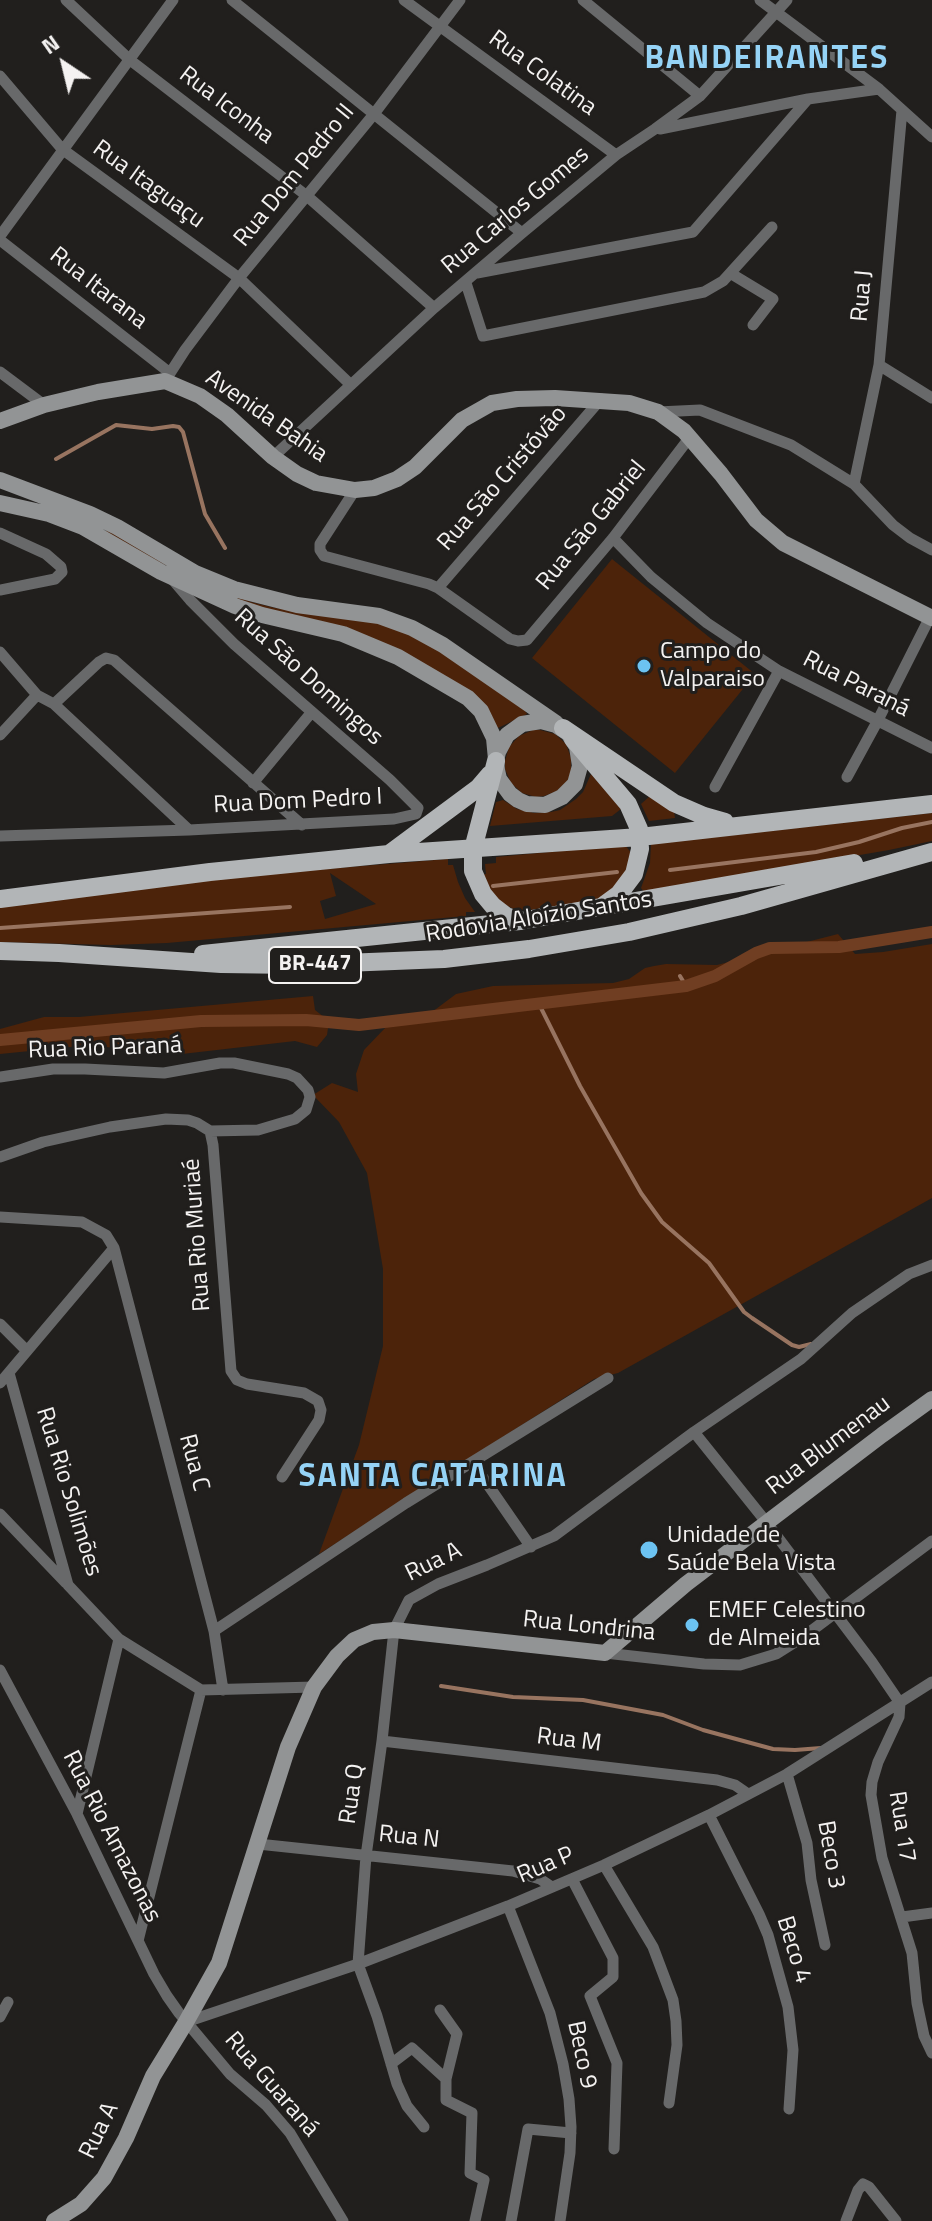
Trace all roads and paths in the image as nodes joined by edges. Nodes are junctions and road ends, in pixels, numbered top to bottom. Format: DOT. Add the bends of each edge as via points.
graph roads {
  1 [pos="66,0"];
  2 [pos="173,0"];
  3 [pos="232,0"];
  4 [pos="404,0"];
  5 [pos="460,0"];
  6 [pos="583,0"];
  7 [pos="760,0"];
  8 [pos="787,0"];
  9 [pos="776,13"];
  10 [pos="439,27"];
  11 [pos="130,60"];
  12 [pos="0,76"];
  13 [pos="879,89"];
  14 [pos="700,96"];
  15 [pos="808,99"];
  16 [pos="902,110"];
  17 [pos="374,114"];
  18 [pos="655,129"];
  19 [pos="932,137"];
  20 [pos="62,149"];
  21 [pos="616,155"];
  22 [pos="307,196"];
  23 [pos="772,227"];
  24 [pos="522,233"];
  25 [pos="0,238"];
  26 [pos="477,273"];
  27 [pos="730,273"];
  28 [pos="239,278"];
  29 [pos="466,283"];
  30 [pos="434,308"];
  31 [pos="753,325"];
  32 [pos="879,365"];
  33 [pos="0,372"];
  34 [pos="167,377"];
  35 [pos="351,385"];
  36 [pos="932,398"];
  37 [pos="601,399"];
  38 [pos="44,405"];
  39 [pos="686,409"];
  40 [pos="658,412"];
  41 [pos="0,421"];
  42 [pos="684,432"];
  43 [pos="273,457"];
  44 [pos="0,480"];
  45 [pos="854,484"];
  46 [pos="355,490"];
  47 [pos="0,503"];
  48 [pos="0,533"];
  49 [pos="613,538"];
  50 [pos="932,550"];
  51 [pos="169,576"];
  52 [pos="438,588"];
  53 [pos="0,590"];
  54 [pos="931,617"];
  55 [pos="1,655"];
  56 [pos="779,671"];
  57 [pos="37,695"];
  58 [pos="54,704"];
  59 [pos="311,713"];
  60 [pos="877,722"];
  61 [pos="568,734"];
  62 [pos="0,735"];
  63 [pos="932,748"];
  64 [pos="496,761"];
  65 [pos="847,777"];
  66 [pos="253,783"];
  67 [pos="715,787"];
  68 [pos="932,804"];
  69 [pos="418,811"];
  70 [pos="740,824"];
  71 [pos="302,825"];
  72 [pos="189,830"];
  73 [pos="0,836"];
  74 [pos="640,837"];
  75 [pos="473,849"];
  76 [pos="932,850"];
  77 [pos="389,854"];
  78 [pos="0,899"];
  79 [pos="598,908"];
  80 [pos="520,921"];
  81 [pos="0,951"];
  82 [pos="149,960"];
  83 [pos="0,1077"];
  84 [pos="210,1131"];
  85 [pos="0,1157"];
  86 [pos="0,1217"];
  87 [pos="114,1248"];
  88 [pos="932,1265"];
  89 [pos="0,1324"];
  90 [pos="26,1350"];
  91 [pos="9,1373"];
  92 [pos="608,1378"];
  93 [pos="0,1383"];
  94 [pos="932,1399"];
  95 [pos="694,1432"];
  96 [pos="473,1463"];
  97 [pos="282,1477"];
  98 [pos="0,1514"];
  99 [pos="767,1523"];
  100 [pos="932,1541"];
  101 [pos="531,1547"];
  102 [pos="68,1585"];
  103 [pos="835,1613"];
  104 [pos="394,1630"];
  105 [pos="214,1631"];
  106 [pos="119,1639"];
  107 [pos="605,1653"];
  108 [pos="0,1670"];
  109 [pos="932,1682"];
  110 [pos="314,1687"];
  111 [pos="201,1690"];
  112 [pos="223,1690"];
  113 [pos="900,1703"];
  114 [pos="382,1741"];
  115 [pos="787,1774"];
  116 [pos="748,1794"];
  117 [pos="77,1814"];
  118 [pos="709,1815"];
  119 [pos="258,1844"];
  120 [pos="366,1856"];
  121 [pos="604,1865"];
  122 [pos="572,1879"];
  123 [pos="552,1887"];
  124 [pos="508,1906"];
  125 [pos="932,1913"];
  126 [pos="902,1917"];
  127 [pos="138,1941"];
  128 [pos="825,1945"];
  129 [pos="358,1964"];
  130 [pos="8,2002"];
  131 [pos="440,2010"];
  132 [pos="0,2017"];
  133 [pos="186,2022"];
  134 [pos="932,2053"];
  135 [pos="391,2064"];
  136 [pos="446,2079"];
  137 [pos="669,2103"];
  138 [pos="789,2109"];
  139 [pos="424,2127"];
  140 [pos="571,2133"];
  141 [pos="614,2149"];
  142 [pos="54,2221"];
  143 [pos="343,2221"];
  144 [pos="475,2221"];
  145 [pos="511,2221"];
  146 [pos="560,2221"];
  147 [pos="846,2221"];
  148 [pos="896,2221"];
  1 -- 11 [label="street, Rua Iconha"];
  2 -- 11 [label="street"];
  3 -- 17 [label="street"];
  4 -- 10 [label="street, Rua Colatina"];
  5 -- 10 [label="street, Rua Dom Pedro II"];
  6 -- 14 [label="street"];
  7 -- 9 [label="street"];
  8 -- 9 [label="street, Rua Carlos Gomes"];
  9 -- 13 [label="street"];
  9 -- 14 [label="street, Rua Carlos Gomes"];
  10 -- 17 [label="street, Rua Dom Pedro II"];
  10 -- 21 [label="street, Rua Colatina"];
  11 -- 20 [label="street"];
  11 -- 22 [label="street, Rua Iconha"];
  12 -- 20 [label="street, Rua Itaguaçu"];
  13 -- 15 [label="street"];
  13 -- 16 [label="street"];
  14 -- 18 [label="street, Rua Carlos Gomes"];
  15 -- 18 [label="street"];
  15 -- 26 [label="street" via="693,232"];
  16 -- 19 [label="street"];
  16 -- 32 [label="street, Rua J"];
  17 -- 22 [label="street, Rua Dom Pedro II"];
  17 -- 24 [label="street"];
  18 -- 21 [label="street, Rua Carlos Gomes"];
  20 -- 25 [label="street"];
  20 -- 28 [label="street, Rua Itaguaçu"];
  21 -- 24 [label="street, Rua Carlos Gomes"];
  22 -- 28 [label="street, Rua Dom Pedro II"];
  22 -- 30 [label="street, Rua Iconha"];
  23 -- 27 [label="street"];
  24 -- 26 [label="street, Rua Carlos Gomes"];
  25 -- 34 [label="street, Rua Itarana"];
  26 -- 29 [label="street, Rua Carlos Gomes"];
  27 -- 29 [label="street" via="704,292 483,336"];
  27 -- 31 [label="street" via="773,299"];
  28 -- 34 [label="street, Rua Dom Pedro II"];
  28 -- 35 [label="street, Rua Itaguaçu"];
  29 -- 30 [label="street, Rua Carlos Gomes"];
  30 -- 35 [label="street, Rua Carlos Gomes"];
  32 -- 36 [label="street"];
  32 -- 45 [label="street, Rua J"];
  33 -- 38 [label="street"];
  34 -- 38 [label="street, Avenida Bahia"];
  34 -- 43 [label="street, Avenida Bahia" via="227,415"];
  35 -- 43 [label="street, Rua Carlos Gomes"];
  37 -- 40 [label="street, Avenida Bahia"];
  37 -- 46 [label="street, Avenida Bahia" via="492,403 462,420 397,479"];
  37 -- 52 [label="street, Rua São Cristóvão"];
  38 -- 41 [label="street, Avenida Bahia"];
  39 -- 40 [label="street"];
  39 -- 42 [label="street, Rua São Gabriel" via="677,420"];
  39 -- 45 [label="street" via="791,445"];
  40 -- 42 [label="street, Avenida Bahia"];
  42 -- 49 [label="street, Rua São Gabriel"];
  42 -- 54 [label="street, Avenida Bahia" via="783,543"];
  43 -- 46 [label="street, Avenida Bahia" via="312,481"];
  44 -- 61 [label="street" via="90,514 234,589 297,605 371,614 412,628"];
  45 -- 50 [label="street" via="893,525"];
  46 -- 52 [label="street" via="320,544 324,556"];
  47 -- 51 [label="street" via="83,527"];
  48 -- 53 [label="street" via="46,554 62,572 55,579"];
  49 -- 52 [label="street, Rua São Gabriel" via="527,640 510,639"];
  49 -- 56 [label="street, Rua Paraná" via="707,623"];
  51 -- 59 [label="street, Rua São Domingos"];
  51 -- 64 [label="street" via="262,615 343,634 398,657 474,703 491,728"];
  54 -- 60 [label="street"];
  55 -- 57 [label="street, Rua Dom Pedro I"];
  56 -- 60 [label="street, Rua Paraná"];
  56 -- 67 [label="street"];
  57 -- 58 [label="street, Rua Dom Pedro I"];
  57 -- 62 [label="street"];
  58 -- 66 [label="street" via="99,662 114,660"];
  58 -- 72 [label="street, Rua Dom Pedro I"];
  59 -- 66 [label="street"];
  59 -- 69 [label="street, Rua São Domingos"];
  60 -- 63 [label="street, Rua Paraná"];
  60 -- 65 [label="street"];
  61 -- 64 [label="street" via="541,721 522,724 507,735"];
  61 -- 64 [label="street" via="580,756 575,784 545,805 527,804 510,794 499,779"];
  61 -- 70 [label="main road" via="674,803"];
  61 -- 74 [label="main road" via="628,804"];
  64 -- 75 [label="main road"];
  64 -- 77 [label="main road" via="478,788"];
  66 -- 71 [label="street"];
  68 -- 70 [label="main road"];
  69 -- 71 [label="street, Rua Dom Pedro I" via="394,819"];
  70 -- 74 [label="main road"];
  71 -- 72 [label="street, Rua Dom Pedro I"];
  72 -- 73 [label="street"];
  74 -- 75 [label="main road"];
  74 -- 79 [label="main road" via="634,874 619,894"];
  75 -- 77 [label="main road"];
  75 -- 80 [label="main road" via="473,871 483,894 506,916"];
  76 -- 79 [label="main road"];
  76 -- 82 [label="main road, Rodovia Aloízio Santos / BR-447" via="741,906 529,949 444,959 295,965"];
  77 -- 78 [label="main road"];
  79 -- 80 [label="main road"];
  80 -- 82 [label="main road"];
  81 -- 82 [label="main road, Rodovia Aloízio Santos / BR-447"];
  83 -- 84 [label="street, Rua Rio Paraná" via="53,1069 164,1073 234,1063 288,1074 303,1083 310,1097 295,1119 258,1130"];
  84 -- 85 [label="street, Rua Rio Muriaé" via="188,1120 166,1119 43,1142"];
  84 -- 97 [label="street, Rua Rio Muriaé" via="231,1371 247,1384 304,1393 318,1401 321,1410"];
  86 -- 87 [label="street" via="82,1222 106,1235"];
  87 -- 90 [label="street"];
  87 -- 105 [label="street, Rua C"];
  88 -- 95 [label="street, Rua A" via="909,1274 852,1313 801,1359"];
  89 -- 90 [label="street"];
  90 -- 91 [label="street"];
  91 -- 93 [label="street"];
  91 -- 102 [label="street, Rua Rio Solimões"];
  92 -- 96 [label="street"];
  94 -- 99 [label="street, Rua Blumenau"];
  95 -- 99 [label="street"];
  95 -- 101 [label="street, Rua A" via="593,1509"];
  96 -- 101 [label="street"];
  96 -- 105 [label="street"];
  98 -- 102 [label="street"];
  99 -- 103 [label="street"];
  99 -- 107 [label="street, Rua Blumenau"];
  100 -- 103 [label="street, Rua Londrina"];
  101 -- 104 [label="street, Rua A" via="409,1600"];
  102 -- 106 [label="street, Rua Rio Solimões"];
  103 -- 107 [label="street, Rua Londrina" via="776,1654 740,1665"];
  103 -- 113 [label="street"];
  104 -- 107 [label="street, Rua Londrina"];
  104 -- 110 [label="street, Rua A" via="354,1640"];
  104 -- 114 [label="street, Rua Q"];
  105 -- 112 [label="street, Rua C"];
  106 -- 111 [label="street, Rua Rio Solimões"];
  106 -- 117 [label="street"];
  108 -- 117 [label="street, Rua Rio Amazonas"];
  109 -- 113 [label="street"];
  110 -- 112 [label="street"];
  110 -- 119 [label="street, Rua A" via="288,1747"];
  111 -- 112 [label="street"];
  111 -- 127 [label="street"];
  113 -- 115 [label="street, Rua P"];
  113 -- 126 [label="street, Rua 17" via="871,1795 882,1858"];
  114 -- 116 [label="street, Rua M" via="717,1780"];
  114 -- 120 [label="street, Rua Q"];
  115 -- 116 [label="street, Rua P"];
  115 -- 128 [label="street, Beco 3" via="807,1843"];
  116 -- 118 [label="street, Rua P"];
  117 -- 127 [label="street, Rua Rio Amazonas"];
  118 -- 121 [label="street, Rua P"];
  118 -- 138 [label="street, Beco 4" via="764,1924 788,2007 793,2050"];
  119 -- 120 [label="street, Rua N"];
  119 -- 133 [label="street, Rua A" via="219,1963"];
  120 -- 123 [label="street, Rua N" via="513,1871"];
  120 -- 129 [label="street, Rua Q"];
  121 -- 122 [label="street, Rua P"];
  121 -- 137 [label="street" via="653,1947 673,2000 677,2045"];
  122 -- 123 [label="street, Rua P"];
  122 -- 141 [label="street" via="613,1958 613,1977 590,1996 617,2063"];
  123 -- 124 [label="street, Rua P"];
  124 -- 129 [label="street, Rua P"];
  124 -- 140 [label="street, Beco 9" via="550,2013"];
  125 -- 126 [label="street"];
  126 -- 134 [label="street, Rua 17"];
  127 -- 133 [label="street, Rua Rio Amazonas"];
  129 -- 133 [label="street, Rua P"];
  129 -- 135 [label="street"];
  130 -- 132 [label="street"];
  131 -- 136 [label="street" via="457,2034"];
  133 -- 142 [label="street, Rua A" via="153,2076 104,2178 81,2204"];
  133 -- 143 [label="street, Rua Guaraná" via="290,2133"];
  135 -- 136 [label="street" via="412,2048"];
  135 -- 139 [label="street" via="407,2106"];
  136 -- 144 [label="street" via="446,2100 472,2113 470,2173 484,2180"];
  140 -- 145 [label="street" via="528,2129"];
  140 -- 146 [label="street, Beco 9"];
  147 -- 148 [label="street" via="863,2184"];
}
